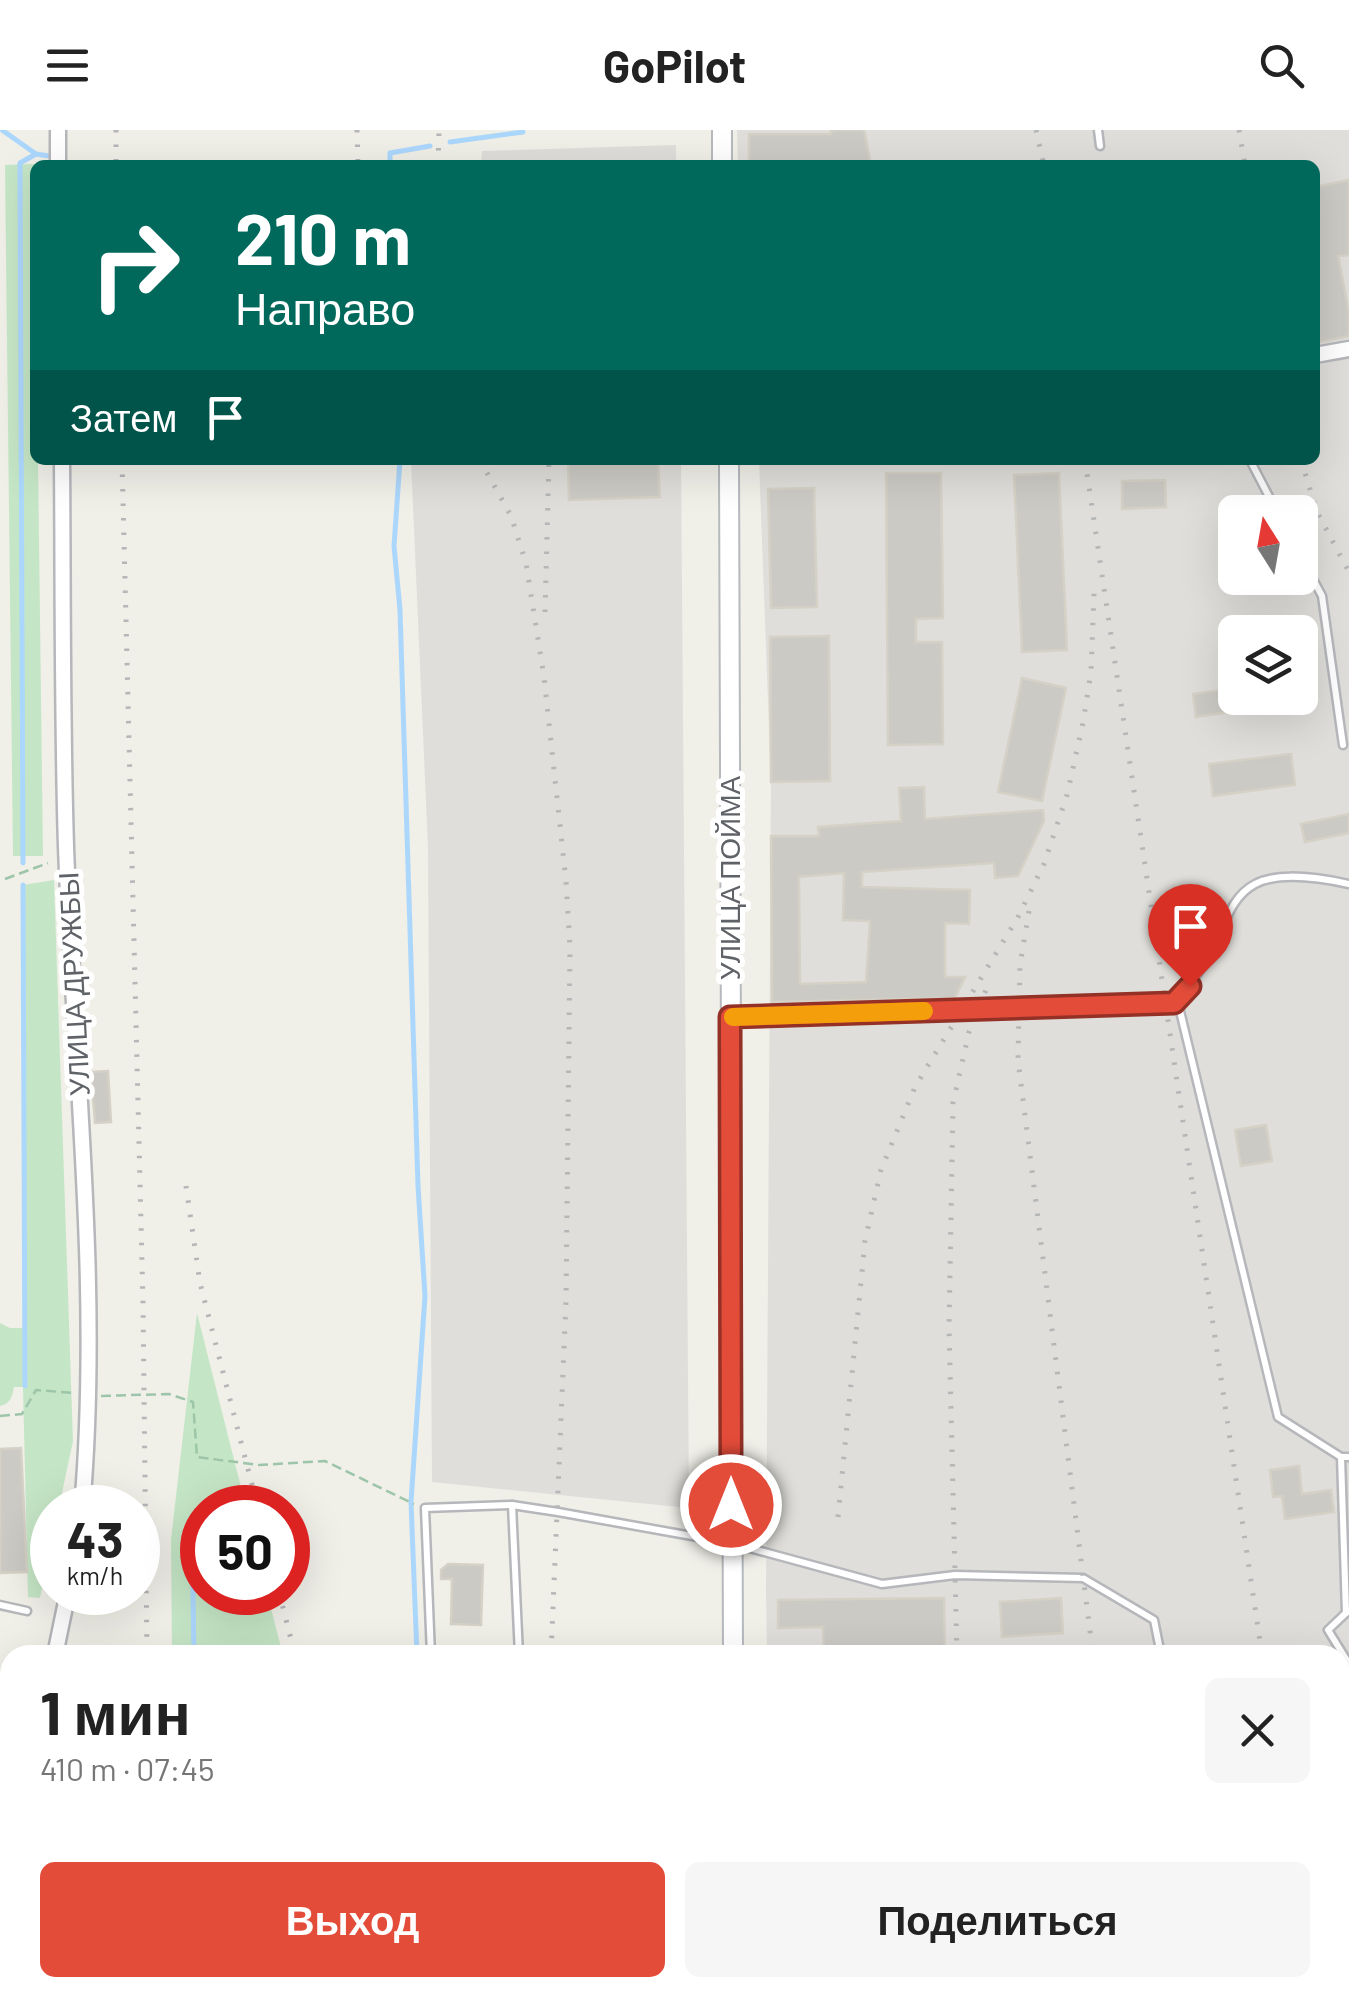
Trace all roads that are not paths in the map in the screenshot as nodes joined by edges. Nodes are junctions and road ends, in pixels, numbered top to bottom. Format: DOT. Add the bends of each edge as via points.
graph roads {
  1 [pos="58,130"];
  2 [pos="722,130"];
  3 [pos="1098,130"];
  4 [pos="1100,146"];
  5 [pos="58,160"];
  6 [pos="722,160"];
  7 [pos="1349,349"];
  8 [pos="1320,355"];
  9 [pos="62,465"];
  10 [pos="729,465"];
  11 [pos="1253,465"];
  12 [pos="1268,495"];
  13 [pos="1318,589"];
  14 [pos="1343,746"];
  15 [pos="1349,884"];
  16 [pos="1174,1003"];
  17 [pos="730,1017"];
  18 [pos="1345,1457"];
  19 [pos="84,1485"];
  20 [pos="512,1505"];
  21 [pos="731,1543"];
  22 [pos="0,1605"];
  23 [pos="28,1611"];
  24 [pos="1347,1611"];
  25 [pos="63,1615"];
  26 [pos="57,1645"];
  27 [pos="431,1645"];
  28 [pos="519,1645"];
  29 [pos="733,1645"];
  30 [pos="1159,1645"];
  31 [pos="1337,1645"];
  1 -- 5 [label="street"];
  2 -- 6 [label="main road"];
  3 -- 4 [label="lane"];
  7 -- 8 [label="street"];
  9 -- 19 [label="street, УЛИЦА ДРУЖБЫ" via="66,848 83,1135 89,1432"];
  10 -- 17 [label="main road, УЛИЦА ПОЙМА"];
  11 -- 12 [label="lane"];
  13 -- 14 [label="lane"];
  15 -- 16 [label="lane" via="1312,876 1254,883 1228,910 1201,970"];
  16 -- 17 [label="lane"];
  16 -- 18 [label="lane" via="1278,1418"];
  17 -- 21 [label="main road, УЛИЦА ПОЙМА"];
  18 -- 24 [label="lane"];
  20 -- 21 [label="lane"];
  20 -- 27 [label="lane" via="425,1508"];
  20 -- 28 [label="lane"];
  21 -- 29 [label="main road, УЛИЦА ПОЙМА"];
  21 -- 30 [label="lane" via="882,1584 955,1575 1084,1578 1154,1620"];
  22 -- 23 [label="lane"];
  24 -- 31 [label="lane" via="1328,1630"];
  25 -- 26 [label="street"];
}
